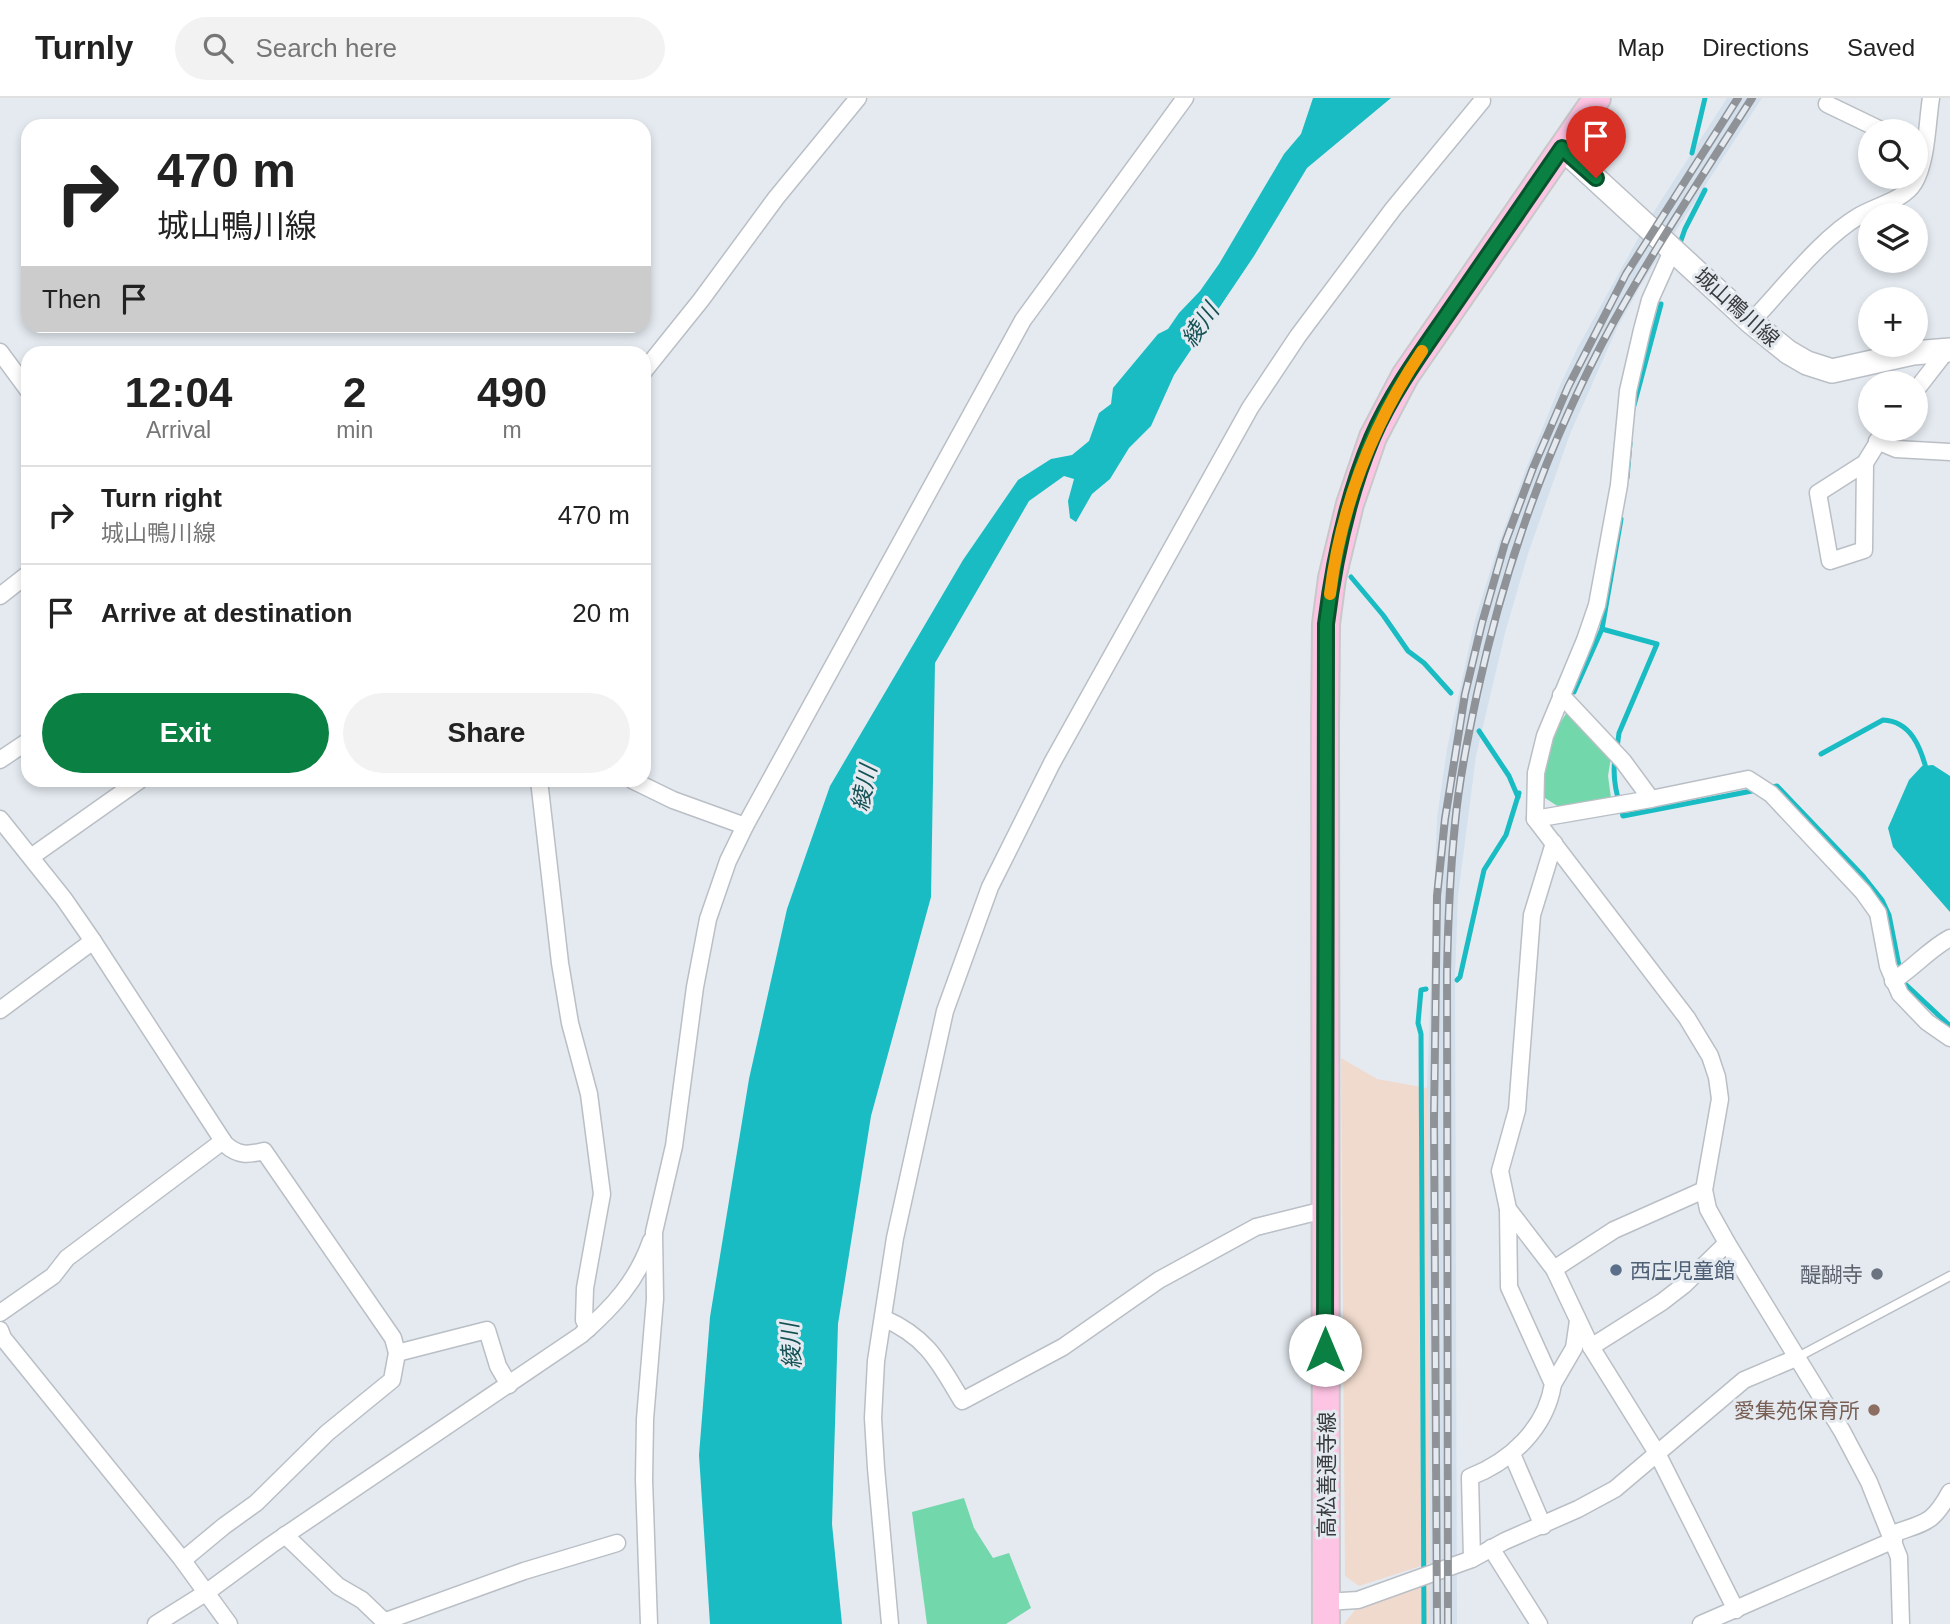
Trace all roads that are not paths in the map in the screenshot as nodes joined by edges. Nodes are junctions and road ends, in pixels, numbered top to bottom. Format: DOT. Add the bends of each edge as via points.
graph roads {
  1 [pos="858,98"];
  2 [pos="1185,98"];
  3 [pos="1597,98"];
  4 [pos="1931,98"];
  5 [pos="1482,101"];
  6 [pos="1827,104"];
  7 [pos="1858,119"];
  8 [pos="1926,119"];
  9 [pos="1562,148"];
  10 [pos="1909,189"];
  11 [pos="1672,251"];
  12 [pos="1751,322"];
  13 [pos="1949,350"];
  14 [pos="0,352"];
  15 [pos="651,362"];
  16 [pos="1928,375"];
  17 [pos="21,380"];
  18 [pos="1878,441"];
  19 [pos="1888,441"];
  20 [pos="1950,452"];
  21 [pos="1865,463"];
  22 [pos="21,580"];
  23 [pos="0,596"];
  24 [pos="1561,695"];
  25 [pos="21,746"];
  26 [pos="0,760"];
  27 [pos="130,787"];
  28 [pos="540,787"];
  29 [pos="646,787"];
  30 [pos="1651,799"];
  31 [pos="0,819"];
  32 [pos="1535,819"];
  33 [pos="745,826"];
  34 [pos="1554,843"];
  35 [pos="31,858"];
  36 [pos="1950,938"];
  37 [pos="93,941"];
  38 [pos="1899,977"];
  39 [pos="0,1010"];
  40 [pos="1950,1038"];
  41 [pos="223,1141"];
  42 [pos="1704,1189"];
  43 [pos="1508,1209"];
  44 [pos="1324,1210"];
  45 [pos="654,1232"];
  46 [pos="1727,1243"];
  47 [pos="1554,1269"];
  48 [pos="1950,1276"];
  49 [pos="0,1314"];
  50 [pos="883,1318"];
  51 [pos="1578,1321"];
  52 [pos="588,1329"];
  53 [pos="0,1330"];
  54 [pos="1591,1347"];
  55 [pos="397,1353"];
  56 [pos="1796,1357"];
  57 [pos="1553,1384"];
  58 [pos="509,1385"];
  59 [pos="1657,1453"];
  60 [pos="1512,1454"];
  61 [pos="1950,1492"];
  62 [pos="1543,1526"];
  63 [pos="285,1535"];
  64 [pos="1893,1537"];
  65 [pos="617,1543"];
  66 [pos="1491,1548"];
  67 [pos="1472,1559"];
  68 [pos="183,1560"];
  69 [pos="207,1592"];
  70 [pos="1736,1610"];
  71 [pos="1326,1613"];
  72 [pos="387,1622"];
  73 [pos="156,1624"];
  74 [pos="229,1624"];
  75 [pos="649,1624"];
  76 [pos="890,1624"];
  77 [pos="1539,1624"];
  78 [pos="1701,1624"];
  79 [pos="1901,1624"];
  1 -- 15 [label="street"];
  2 -- 33 [label="street" via="1023,320"];
  3 -- 9 [label="main road, 高松善通寺線"];
  4 -- 8 [label="street"];
  5 -- 50 [label="street" via="1346,272 1250,408 1052,763 990,887 945,1011 895,1238"];
  6 -- 7 [label="street"];
  9 -- 11 [label="main road, 城山鴨川線"];
  9 -- 44 [label="main road, 高松善通寺線" via="1388,406 1360,468 1336,556 1326,624"];
  10 -- 12 [label="street" via="1838,230"];
  11 -- 12 [label="main road, 城山鴨川線"];
  11 -- 24 [label="street" via="1650,300 1628,391 1619,485 1597,605"];
  12 -- 13 [label="main road, 城山鴨川線" via="1788,352 1832,372 1913,353"];
  13 -- 16 [label="street"];
  14 -- 17 [label="street"];
  18 -- 21 [label="street"];
  19 -- 20 [label="street" via="1896,449"];
  21 -- 21 [label="street" via="1818,494 1830,561 1864,550"];
  22 -- 23 [label="street"];
  24 -- 30 [label="street"];
  24 -- 32 [label="street" via="1536,774"];
  25 -- 26 [label="street"];
  27 -- 35 [label="street"];
  28 -- 52 [label="street" via="560,963 572,1034 589,1094 602,1194 585,1288"];
  29 -- 33 [label="street"];
  30 -- 32 [label="street"];
  30 -- 38 [label="street" via="1748,779 1766,790 1878,913 1888,966"];
  31 -- 35 [label="street"];
  32 -- 34 [label="street"];
  33 -- 45 [label="street" via="727,861 708,919 674,1146"];
  34 -- 42 [label="street" via="1687,1018 1710,1056 1720,1099"];
  34 -- 43 [label="street" via="1532,915 1517,1110 1500,1171"];
  35 -- 37 [label="street"];
  36 -- 38 [label="street"];
  37 -- 39 [label="street"];
  37 -- 41 [label="street"];
  38 -- 40 [label="street" via="1900,994"];
  41 -- 49 [label="street"];
  41 -- 55 [label="street" via="232,1151 245,1155 264,1151 393,1338"];
  42 -- 46 [label="street" via="1708,1209"];
  42 -- 47 [label="street" via="1614,1230"];
  43 -- 47 [label="street"];
  43 -- 57 [label="street" via="1509,1287"];
  44 -- 50 [label="street" via="1255,1227 1159,1280 1063,1347 962,1401 933,1352 904,1327"];
  44 -- 71 [label="main road, 高松善通寺線"];
  45 -- 52 [label="street" via="639,1272 625,1293"];
  45 -- 75 [label="street" via="655,1299 644,1480"];
  46 -- 54 [label="street" via="1662,1302"];
  46 -- 56 [label="street"];
  47 -- 51 [label="street"];
  48 -- 56 [label="lane"];
  50 -- 76 [label="street" via="873,1418"];
  51 -- 54 [label="street"];
  51 -- 57 [label="street" via="1574,1348"];
  52 -- 58 [label="street"];
  53 -- 68 [label="street"];
  54 -- 59 [label="street"];
  55 -- 58 [label="street" via="487,1331"];
  55 -- 68 [label="street" via="392,1380 327,1433 256,1503"];
  56 -- 59 [label="street" via="1744,1380"];
  56 -- 64 [label="street" via="1842,1431"];
  57 -- 60 [label="street" via="1539,1423"];
  58 -- 63 [label="street"];
  59 -- 62 [label="street" via="1615,1489"];
  59 -- 70 [label="street"];
  60 -- 62 [label="street"];
  60 -- 67 [label="street" via="1470,1477"];
  61 -- 64 [label="street" via="1940,1512 1929,1521"];
  62 -- 66 [label="street"];
  63 -- 69 [label="street"];
  63 -- 72 [label="street" via="338,1586"];
  64 -- 70 [label="street"];
  64 -- 79 [label="street" via="1899,1557"];
  65 -- 72 [label="street" via="524,1571"];
  66 -- 67 [label="street"];
  66 -- 77 [label="street"];
  67 -- 71 [label="street"];
  68 -- 69 [label="street"];
  69 -- 73 [label="street"];
  69 -- 74 [label="street"];
  70 -- 78 [label="street"];
}
